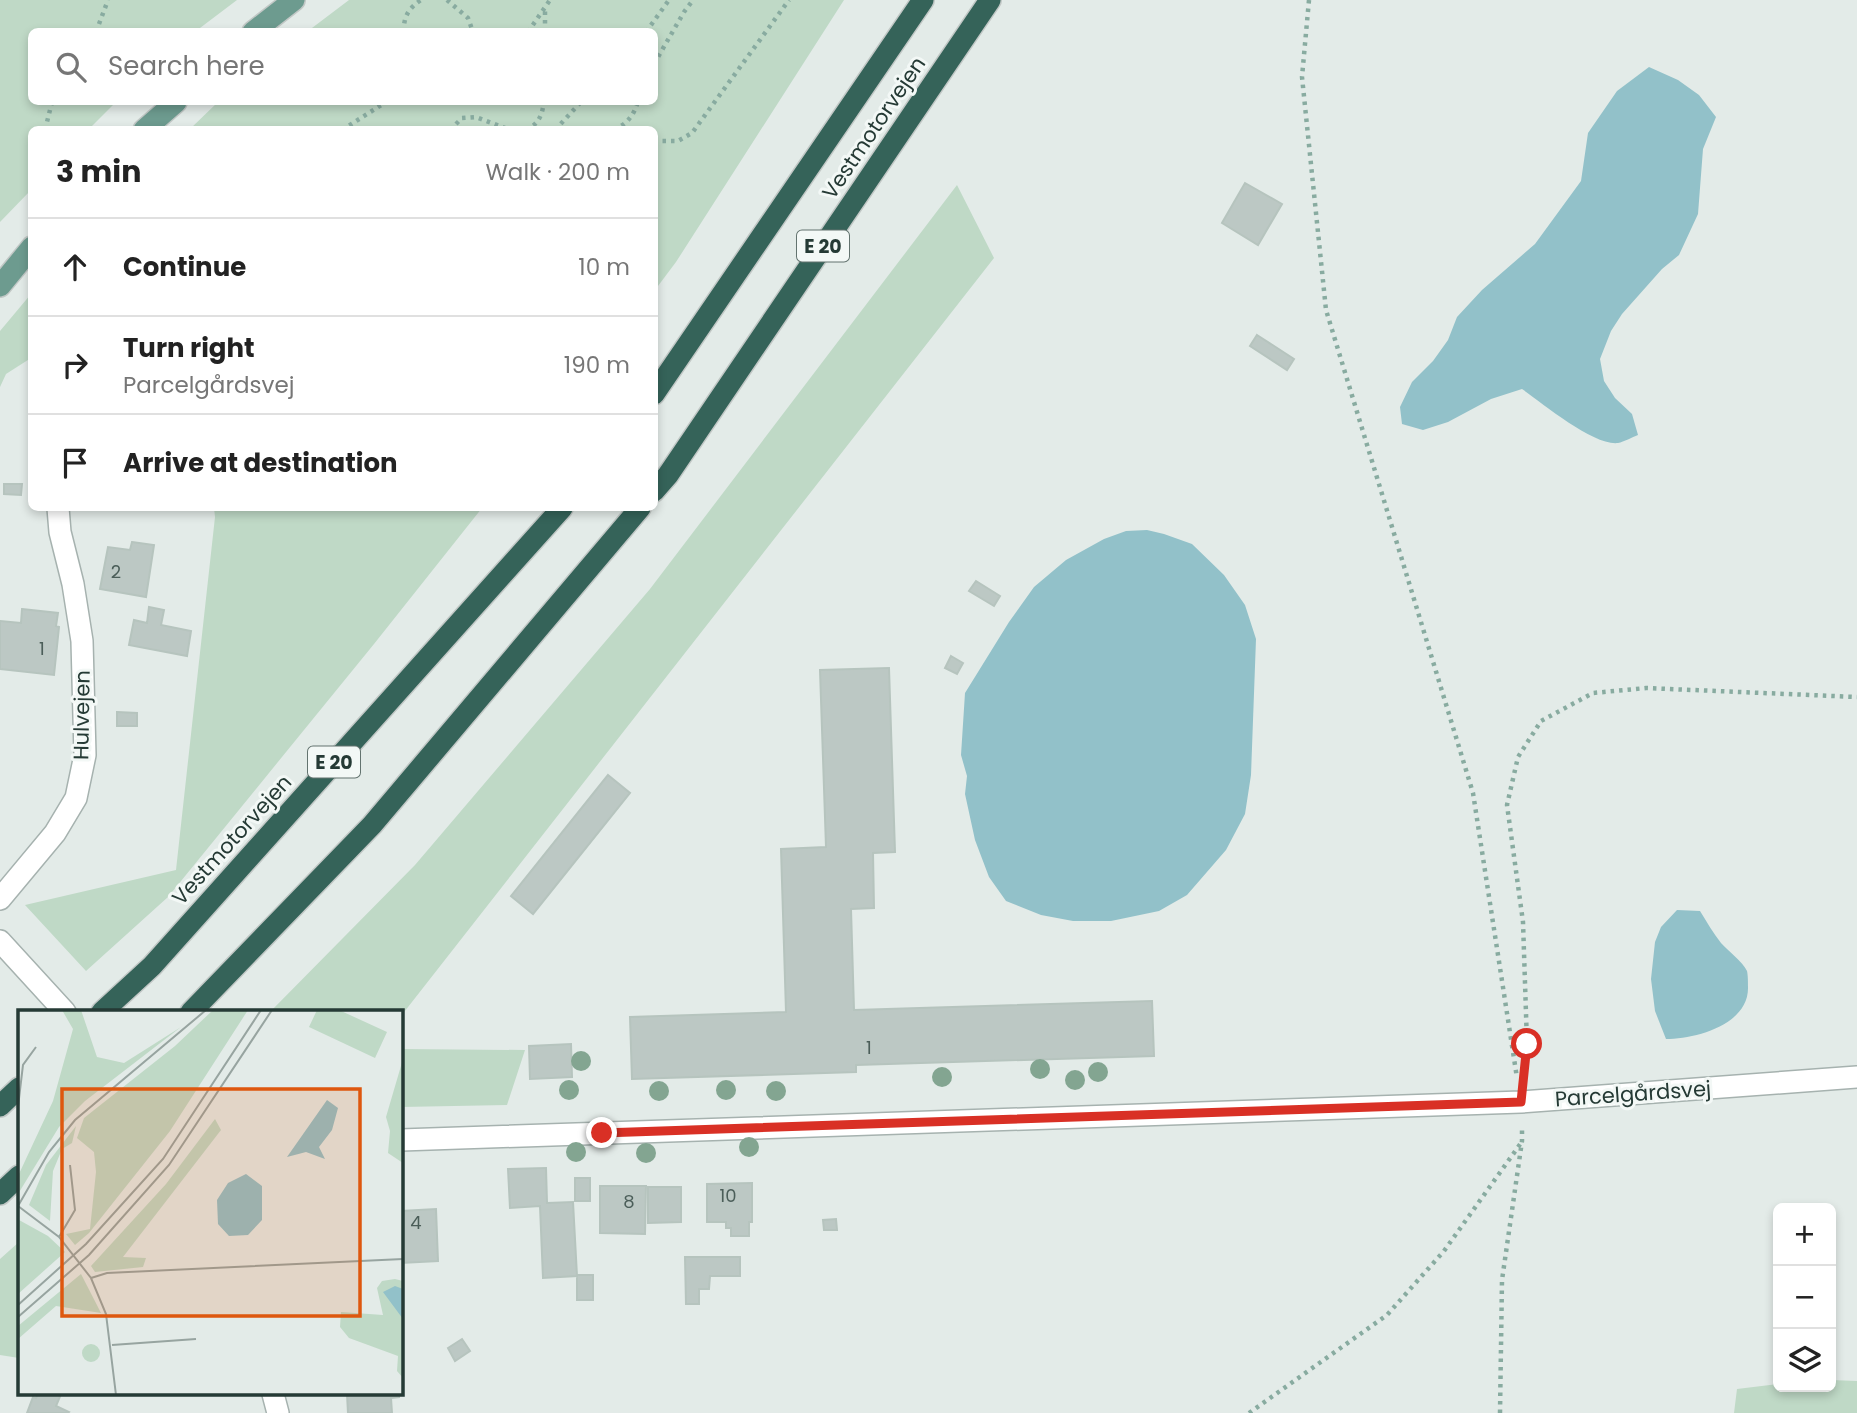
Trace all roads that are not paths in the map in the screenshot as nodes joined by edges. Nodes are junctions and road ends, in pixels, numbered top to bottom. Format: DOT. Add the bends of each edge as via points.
graph roads {
  1 [pos="294,0"];
  2 [pos="923,0"];
  3 [pos="990,0"];
  4 [pos="258,28"];
  5 [pos="173,105"];
  6 [pos="149,126"];
  7 [pos="28,252"];
  8 [pos="0,286"];
  9 [pos="658,388"];
  10 [pos="658,486"];
  11 [pos="58,511"];
  12 [pos="559,511"];
  13 [pos="637,511"];
  14 [pos="0,899"];
  15 [pos="0,941"];
  16 [pos="63,1010"];
  17 [pos="104,1010"];
  18 [pos="193,1010"];
  19 [pos="1857,1077"];
  20 [pos="18,1089"];
  21 [pos="0,1106"];
  22 [pos="402,1140"];
  23 [pos="18,1177"];
  24 [pos="0,1194"];
  25 [pos="274,1396"];
  26 [pos="278,1413"];
  1 -- 4 [label="main road"];
  2 -- 9 [label="highway, Vestmotorvejen / E 20"];
  3 -- 10 [label="highway, Vestmotorvejen / E 20"];
  5 -- 6 [label="main road"];
  7 -- 8 [label="main road"];
  11 -- 14 [label="street, Hulvejen" via="82,641 85,755 76,798 55,833"];
  12 -- 17 [label="highway, Vestmotorvejen / E 20" via="162,955"];
  13 -- 18 [label="highway" via="372,825"];
  15 -- 16 [label="street"];
  19 -- 22 [label="street, Parcelgårdsvej" via="1521,1102"];
  20 -- 21 [label="highway"];
  23 -- 24 [label="highway"];
  25 -- 26 [label="street"];
}
